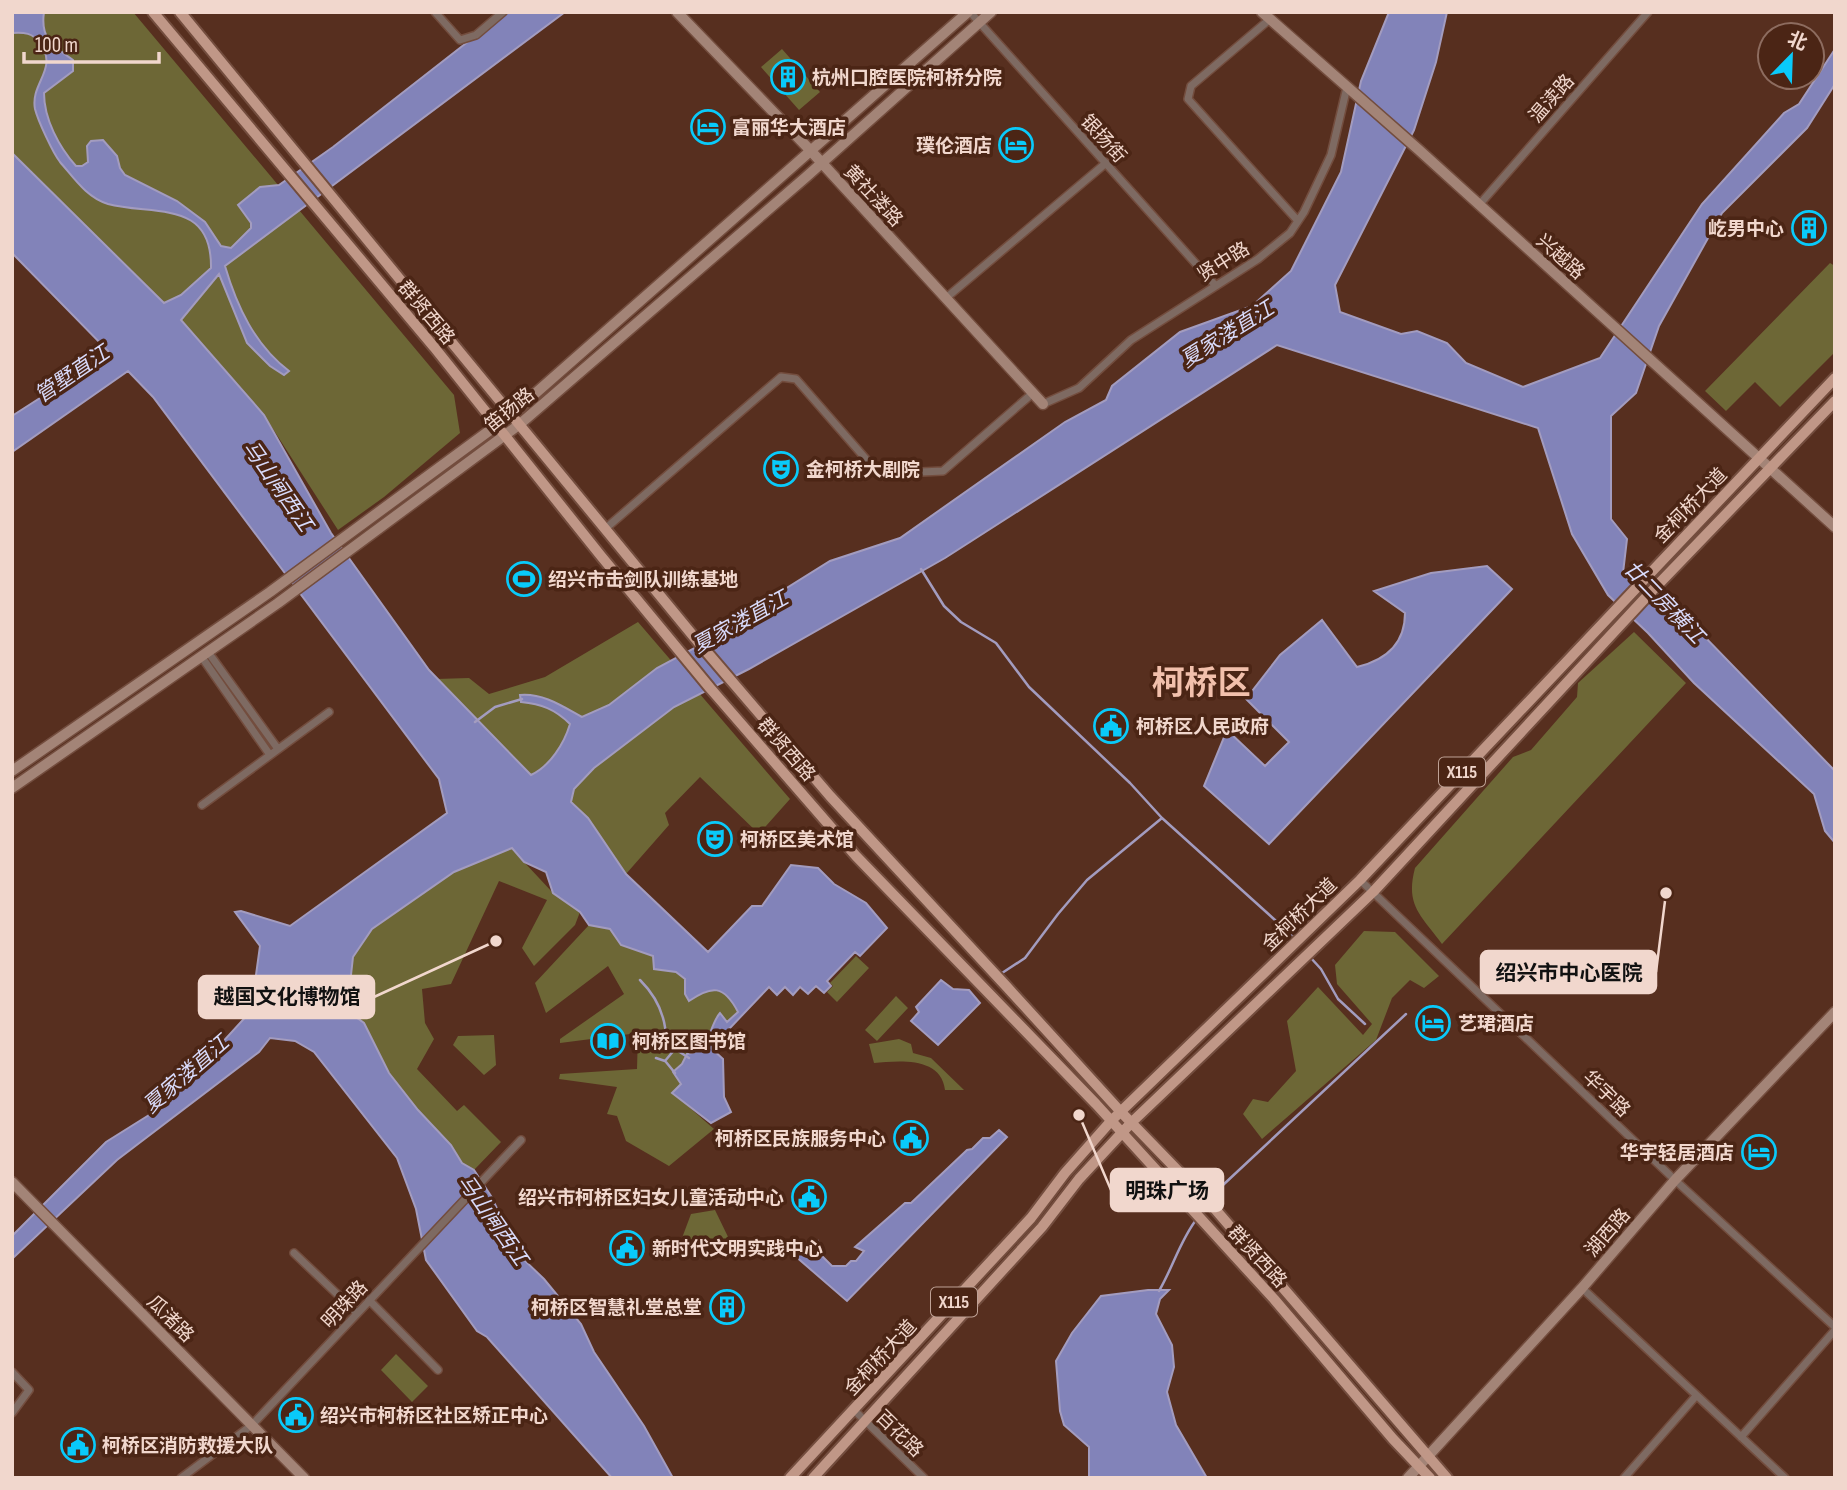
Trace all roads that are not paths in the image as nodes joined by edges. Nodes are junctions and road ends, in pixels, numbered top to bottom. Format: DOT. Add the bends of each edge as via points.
graph roads {
  1 [pos="153,12"];
  2 [pos="180,12"];
  3 [pos="435,12"];
  4 [pos="503,12"];
  5 [pos="677,12"];
  6 [pos="969,12"];
  7 [pos="991,12"];
  8 [pos="1648,12"];
  9 [pos="1266,16"];
  10 [pos="979,23"];
  11 [pos="1350,89"];
  12 [pos="810,150"];
  13 [pos="822,163"];
  14 [pos="1106,163"];
  15 [pos="1479,205"];
  16 [pos="1298,222"];
  17 [pos="1215,285"];
  18 [pos="946,298"];
  19 [pos="1835,378"];
  20 [pos="1033,393"];
  21 [pos="1835,401"];
  22 [pos="1043,404"];
  23 [pos="512,414"];
  24 [pos="520,424"];
  25 [pos="496,425"];
  26 [pos="504,436"];
  27 [pos="1758,460"];
  28 [pos="1769,470"];
  29 [pos="1835,527"];
  30 [pos="605,528"];
  31 [pos="205,654"];
  32 [pos="330,712"];
  33 [pos="278,749"];
  34 [pos="270,755"];
  35 [pos="12,771"];
  36 [pos="12,788"];
  37 [pos="202,805"];
  38 [pos="1360,880"];
  39 [pos="1373,892"];
  40 [pos="1835,1012"];
  41 [pos="1120,1111"];
  42 [pos="1111,1121"];
  43 [pos="1131,1124"];
  44 [pos="1122,1133"];
  45 [pos="521,1140"];
  46 [pos="1675,1180"];
  47 [pos="12,1182"];
  48 [pos="295,1253"];
  49 [pos="1582,1288"];
  50 [pos="369,1300"];
  51 [pos="357,1313"];
  52 [pos="1835,1328"];
  53 [pos="439,1370"];
  54 [pos="12,1372"];
  55 [pos="1696,1396"];
  56 [pos="854,1410"];
  57 [pos="12,1413"];
  58 [pos="865,1420"];
  59 [pos="252,1425"];
  60 [pos="1741,1437"];
  61 [pos="1429,1457"];
  62 [pos="1419,1466"];
  63 [pos="181,1478"];
  64 [pos="304,1478"];
  65 [pos="790,1478"];
  66 [pos="813,1478"];
  67 [pos="923,1478"];
  68 [pos="1408,1478"];
  69 [pos="1430,1478"];
  70 [pos="1447,1478"];
  71 [pos="1624,1478"];
  72 [pos="1785,1478"];
  1 -- 25 [label="main road, 群贤西路"];
  2 -- 23 [label="main road, 群贤西路"];
  3 -- 4 [label="street" via="460,40 476,35"];
  5 -- 12 [label="street, 黄社溇路"];
  6 -- 10 [label="street, 银扬街"];
  6 -- 12 [label="street, 笛扬路"];
  7 -- 10 [label="street, 笛扬路"];
  8 -- 15 [label="street, 温渎路"];
  9 -- 11 [label="street, 兴越路"];
  9 -- 16 [label="street" via="1191,86 1188,99"];
  10 -- 13 [label="street, 笛扬路"];
  10 -- 14 [label="street, 银扬街"];
  11 -- 15 [label="street, 兴越路"];
  11 -- 16 [label="street, 贤中路" via="1331,155"];
  12 -- 13 [label="street, 黄社溇路"];
  12 -- 23 [label="street, 笛扬路"];
  13 -- 18 [label="street, 黄社溇路"];
  13 -- 24 [label="street, 笛扬路"];
  14 -- 17 [label="street, 银扬街"];
  14 -- 18 [label="street"];
  15 -- 27 [label="street, 兴越路"];
  16 -- 17 [label="street, 贤中路" via="1258,259"];
  17 -- 22 [label="street, 贤中路" via="1131,340 1079,388"];
  18 -- 20 [label="street, 黄社溇路"];
  19 -- 27 [label="main road, 金柯桥大道 / X115"];
  20 -- 22 [label="street, 黄社溇路"];
  20 -- 30 [label="street" via="943,471 879,474 796,379 781,377"];
  21 -- 28 [label="main road, 金柯桥大道 / X115"];
  23 -- 24 [label="main road, 群贤西路"];
  23 -- 25 [label="street, 笛扬路"];
  24 -- 26 [label="street, 笛扬路"];
  24 -- 30 [label="main road, 群贤西路"];
  25 -- 26 [label="main road, 群贤西路"];
  25 -- 35 [label="street, 笛扬路" via="270,592"];
  26 -- 31 [label="street, 笛扬路"];
  26 -- 42 [label="main road, 群贤西路" via="710,688 856,856"];
  27 -- 28 [label="street, 兴越路"];
  27 -- 38 [label="main road, 金柯桥大道 / X115"];
  28 -- 29 [label="street, 兴越路"];
  28 -- 39 [label="main road, 金柯桥大道 / X115"];
  30 -- 41 [label="main road, 群贤西路" via="830,796"];
  31 -- 33 [label="street"];
  31 -- 34 [label="street"];
  31 -- 36 [label="street, 笛扬路"];
  32 -- 33 [label="street"];
  33 -- 34 [label="street"];
  34 -- 37 [label="street"];
  38 -- 39 [label="street, 华宇路"];
  38 -- 41 [label="main road, 金柯桥大道 / X115"];
  39 -- 43 [label="main road, 金柯桥大道 / X115"];
  39 -- 46 [label="street, 华宇路"];
  40 -- 46 [label="street, 湖西路"];
  41 -- 42 [label="main road, 金柯桥大道"];
  41 -- 43 [label="main road, 群贤西路"];
  42 -- 44 [label="main road, 群贤西路"];
  42 -- 56 [label="main road, 金柯桥大道 / X115" via="1031,1219"];
  43 -- 44 [label="main road, 金柯桥大道 / X115"];
  43 -- 61 [label="main road, 群贤西路" via="1215,1209"];
  44 -- 58 [label="main road, 金柯桥大道 / X115"];
  44 -- 62 [label="main road, 群贤西路"];
  45 -- 50 [label="street, 明珠路"];
  46 -- 49 [label="street, 湖西路"];
  46 -- 52 [label="street, 华宇路"];
  47 -- 59 [label="street, 瓜渚路"];
  48 -- 51 [label="street"];
  49 -- 55 [label="street"];
  49 -- 61 [label="street, 湖西路"];
  50 -- 51 [label="street, 明珠路"];
  50 -- 53 [label="street"];
  51 -- 59 [label="street, 明珠路"];
  52 -- 60 [label="street"];
  54 -- 57 [label="street" via="29,1390"];
  55 -- 60 [label="street"];
  55 -- 71 [label="street"];
  56 -- 58 [label="street, 百花路"];
  56 -- 65 [label="main road, 金柯桥大道 / X115"];
  58 -- 66 [label="main road, 金柯桥大道 / X115"];
  58 -- 67 [label="street, 百花路"];
  59 -- 63 [label="street, 明珠路"];
  59 -- 64 [label="street, 瓜渚路"];
  60 -- 72 [label="street"];
  61 -- 62 [label="street, 湖西路"];
  61 -- 70 [label="main road, 群贤西路"];
  62 -- 68 [label="street, 湖西路"];
  62 -- 69 [label="main road, 群贤西路"];
}
